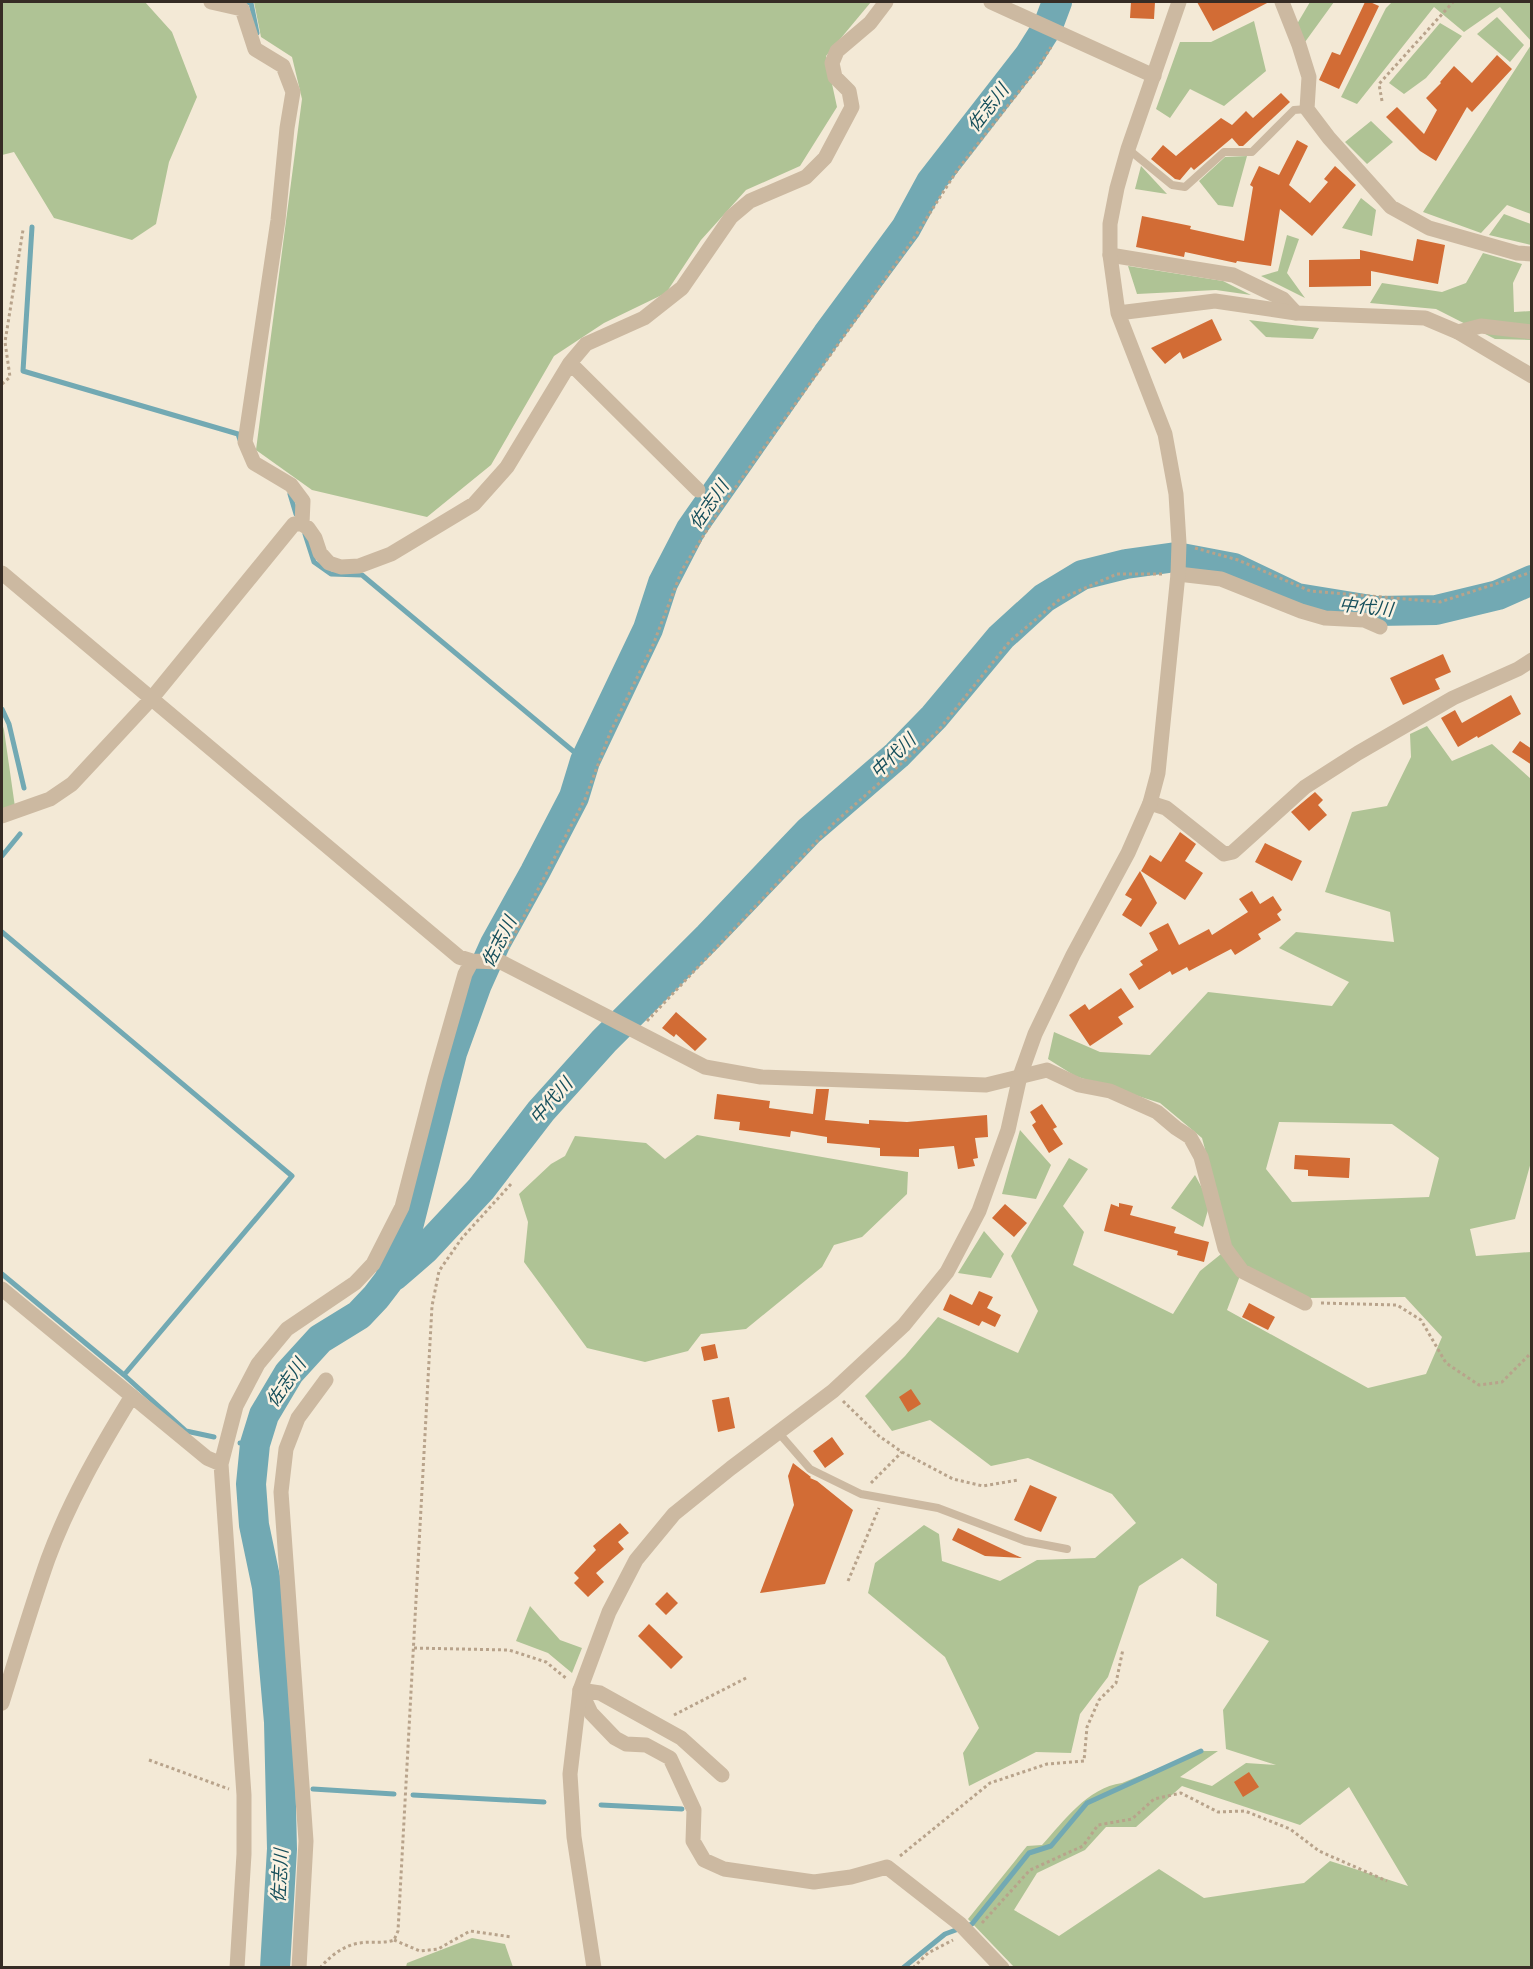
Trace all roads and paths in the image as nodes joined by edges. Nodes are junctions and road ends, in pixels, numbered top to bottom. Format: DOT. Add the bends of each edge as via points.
graph roads {
  1 [pos="212,2"];
  2 [pos="886,2"];
  3 [pos="991,2"];
  4 [pos="1179,2"];
  5 [pos="1282,2"];
  6 [pos="1454,2"];
  7 [pos="1061,33"];
  8 [pos="1154,76"];
  9 [pos="1382,101"];
  10 [pos="1307,109"];
  11 [pos="1128,149"];
  12 [pos="23,230"];
  13 [pos="1532,254"];
  14 [pos="1110,255"];
  15 [pos="1118,313"];
  16 [pos="1296,314"];
  17 [pos="1458,332"];
  18 [pos="1532,332"];
  19 [pos="570,363"];
  20 [pos="1532,376"];
  21 [pos="2,384"];
  22 [pos="698,490"];
  23 [pos="302,524"];
  24 [pos="1179,543"];
  25 [pos="1532,572"];
  26 [pos="2,573"];
  27 [pos="1178,574"];
  28 [pos="1380,627"];
  29 [pos="1532,660"];
  30 [pos="152,698"];
  31 [pos="1150,803"];
  32 [pos="2,816"];
  33 [pos="472,961"];
  34 [pos="501,962"];
  35 [pos="637,1031"];
  36 [pos="1020,1076"];
  37 [pos="512,1183"];
  38 [pos="2,1288"];
  39 [pos="1305,1303"];
  40 [pos="1532,1353"];
  41 [pos="326,1380"];
  42 [pos="833,1391"];
  43 [pos="132,1396"];
  44 [pos="778,1432"];
  45 [pos="902,1452"];
  46 [pos="221,1464"];
  47 [pos="1018,1480"];
  48 [pos="861,1494"];
  49 [pos="883,1498"];
  50 [pos="1066,1549"];
  51 [pos="848,1581"];
  52 [pos="414,1648"];
  53 [pos="1123,1649"];
  54 [pos="748,1677"];
  55 [pos="580,1690"];
  56 [pos="2,1703"];
  57 [pos="656,1724"];
  58 [pos="149,1760"];
  59 [pos="722,1775"];
  60 [pos="244,1795"];
  61 [pos="887,1867"];
  62 [pos="1387,1881"];
  63 [pos="964,1928"];
  64 [pos="512,1937"];
  65 [pos="394,1940"];
  66 [pos="237,1968"];
  67 [pos="299,1968"];
  68 [pos="320,1968"];
  69 [pos="594,1968"];
  70 [pos="913,1968"];
  71 [pos="1002,1968"];
  1 -- 23 [label="street" via="242,9 255,49 283,66 293,92 244,442 254,463 291,485 303,501"];
  2 -- 19 [label="street" via="870,23 837,51 832,63 835,77 849,91 852,107 825,158 806,177 750,201 731,217 682,288 644,318 586,344"];
  3 -- 7 [label="street"];
  4 -- 8 [label="street"];
  5 -- 10 [label="street" via="1309,77"];
  6 -- 9 [label="path" via="1379,84"];
  7 -- 8 [label="street"];
  7 -- 34 [label="path" via="958,169 912,241 722,506 682,570 585,799"];
  8 -- 11 [label="street"];
  10 -- 11 [label="lane" via="1294,110 1252,152 1224,152 1185,187 1172,185"];
  10 -- 13 [label="street" via="1391,207 1429,228"];
  11 -- 14 [label="street" via="1110,224"];
  12 -- 21 [label="path" via="4,342 10,377"];
  14 -- 15 [label="street"];
  14 -- 16 [label="street" via="1233,275 1283,300"];
  15 -- 16 [label="street" via="1215,301"];
  15 -- 24 [label="street" via="1165,434 1176,494"];
  16 -- 17 [label="street" via="1425,318"];
  17 -- 18 [label="street" via="1481,326"];
  17 -- 20 [label="street"];
  19 -- 22 [label="street"];
  19 -- 23 [label="street" via="507,467 474,504 401,548 359,566 341,567 328,563 315,538"];
  23 -- 30 [label="street" via="289,529"];
  24 -- 25 [label="path" via="1238,560 1310,591 1440,602"];
  24 -- 27 [label="street"];
  26 -- 30 [label="street"];
  27 -- 28 [label="street" via="1221,579 1301,611 1325,618 1365,620"];
  27 -- 31 [label="street" via="1158,773"];
  27 -- 35 [label="path" via="1117,574 1060,599 1010,641 937,732 833,824"];
  29 -- 31 [label="street" via="1453,698 1305,787 1233,852 1224,854 1166,808"];
  30 -- 32 [label="street" via="72,784 50,799"];
  30 -- 33 [label="street" via="459,957"];
  31 -- 36 [label="street" via="1128,854 1040,1024"];
  33 -- 34 [label="street"];
  33 -- 46 [label="street" via="435,1079 402,1207 373,1264 355,1283 287,1329 258,1364 236,1406"];
  34 -- 35 [label="street"];
  35 -- 36 [label="street" via="705,1067 761,1077 986,1085"];
  36 -- 39 [label="street" via="1047,1070 1079,1085 1110,1091 1157,1112 1190,1137 1201,1157 1225,1248 1242,1271"];
  36 -- 42 [label="street" via="1008,1130 979,1211 947,1272 904,1325"];
  37 -- 52 [label="path" via="462,1238 439,1272 432,1306"];
  38 -- 43 [label="street"];
  39 -- 40 [label="path" via="1397,1305 1421,1320 1446,1363 1479,1385 1502,1382"];
  41 -- 67 [label="street" via="298,1418 286,1449 281,1492 306,1841"];
  42 -- 44 [label="street"];
  42 -- 45 [label="path" via="879,1436"];
  43 -- 46 [label="street" via="207,1458"];
  43 -- 56 [label="street" via="104,1441 48,1558"];
  44 -- 48 [label="lane" via="810,1469"];
  44 -- 55 [label="street" via="674,1515 636,1560 609,1612"];
  45 -- 47 [label="path" via="953,1479 983,1486"];
  45 -- 48 [label="path"];
  46 -- 60 [label="street"];
  48 -- 49 [label="lane"];
  49 -- 50 [label="lane" via="938,1508 1025,1542"];
  49 -- 51 [label="path"];
  52 -- 55 [label="path" via="509,1650 546,1662"];
  52 -- 65 [label="path" via="398,1931"];
  53 -- 61 [label="path" via="1116,1683 1099,1700 1087,1727 1084,1761 1047,1764 990,1783"];
  54 -- 57 [label="path"];
  55 -- 57 [label="street" via="600,1693"];
  55 -- 61 [label="street" via="591,1713 615,1738 626,1744 646,1745 670,1758 694,1810 693,1841 704,1860 724,1869 814,1882"];
  55 -- 69 [label="street" via="570,1774 574,1838"];
  57 -- 59 [label="street" via="681,1738"];
  58 -- 60 [label="path"];
  60 -- 66 [label="street"];
  61 -- 63 [label="street"];
  62 -- 63 [label="path" via="1319,1851 1290,1829 1245,1811 1218,1812 1181,1793 1154,1799 1132,1819 1098,1825 1083,1846 1030,1870 985,1921"];
  63 -- 70 [label="path"];
  63 -- 71 [label="street"];
  64 -- 65 [label="path" via="470,1931 438,1949 420,1951"];
  65 -- 68 [label="path" via="358,1943 332,1954"];
}
